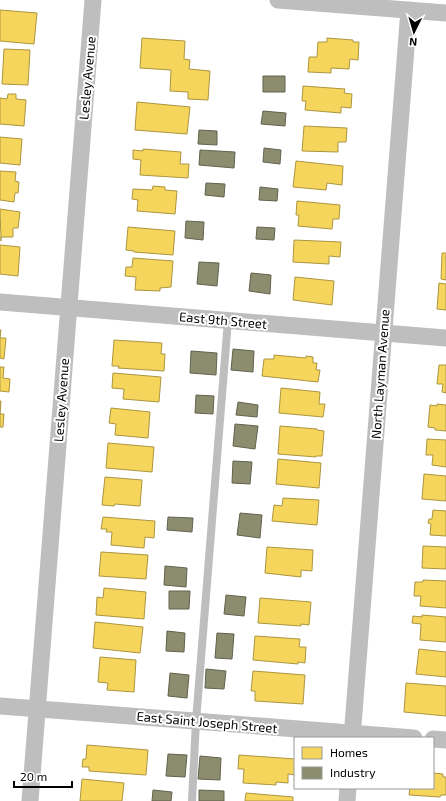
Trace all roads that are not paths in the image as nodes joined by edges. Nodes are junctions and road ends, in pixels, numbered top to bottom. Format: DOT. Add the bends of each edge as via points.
graph roads {
  1 [pos="93,0"];
  2 [pos="278,0"];
  3 [pos="409,10"];
  4 [pos="446,13"];
  5 [pos="0,302"];
  6 [pos="68,307"];
  7 [pos="228,320"];
  8 [pos="383,333"];
  9 [pos="446,338"];
  10 [pos="0,706"];
  11 [pos="37,708"];
  12 [pos="196,721"];
  13 [pos="352,736"];
  14 [pos="383,737"];
  15 [pos="434,739"];
  16 [pos="446,740"];
  17 [pos="348,789"];
  18 [pos="30,801"];
  19 [pos="192,801"];
  20 [pos="347,801"];
  1 -- 6 [label="street, Lesley Avenue"];
  2 -- 3 [label="street"];
  3 -- 4 [label="street"];
  3 -- 8 [label="street, North Layman Avenue"];
  5 -- 6 [label="street, East 9th Street"];
  6 -- 7 [label="street, East 9th Street"];
  6 -- 11 [label="street, Lesley Avenue"];
  7 -- 8 [label="street, East 9th Street"];
  7 -- 12 [label="lane"];
  8 -- 9 [label="street, East 9th Street"];
  8 -- 13 [label="street, North Layman Avenue"];
  10 -- 11 [label="street, East Saint Joseph Street"];
  11 -- 12 [label="street, East Saint Joseph Street"];
  11 -- 18 [label="street, Lesley Avenue"];
  12 -- 13 [label="street, East Saint Joseph Street"];
  12 -- 19 [label="lane"];
  13 -- 14 [label="street, East Saint Joseph Street"];
  15 -- 16 [label="street"];
  17 -- 20 [label="street"];
}
